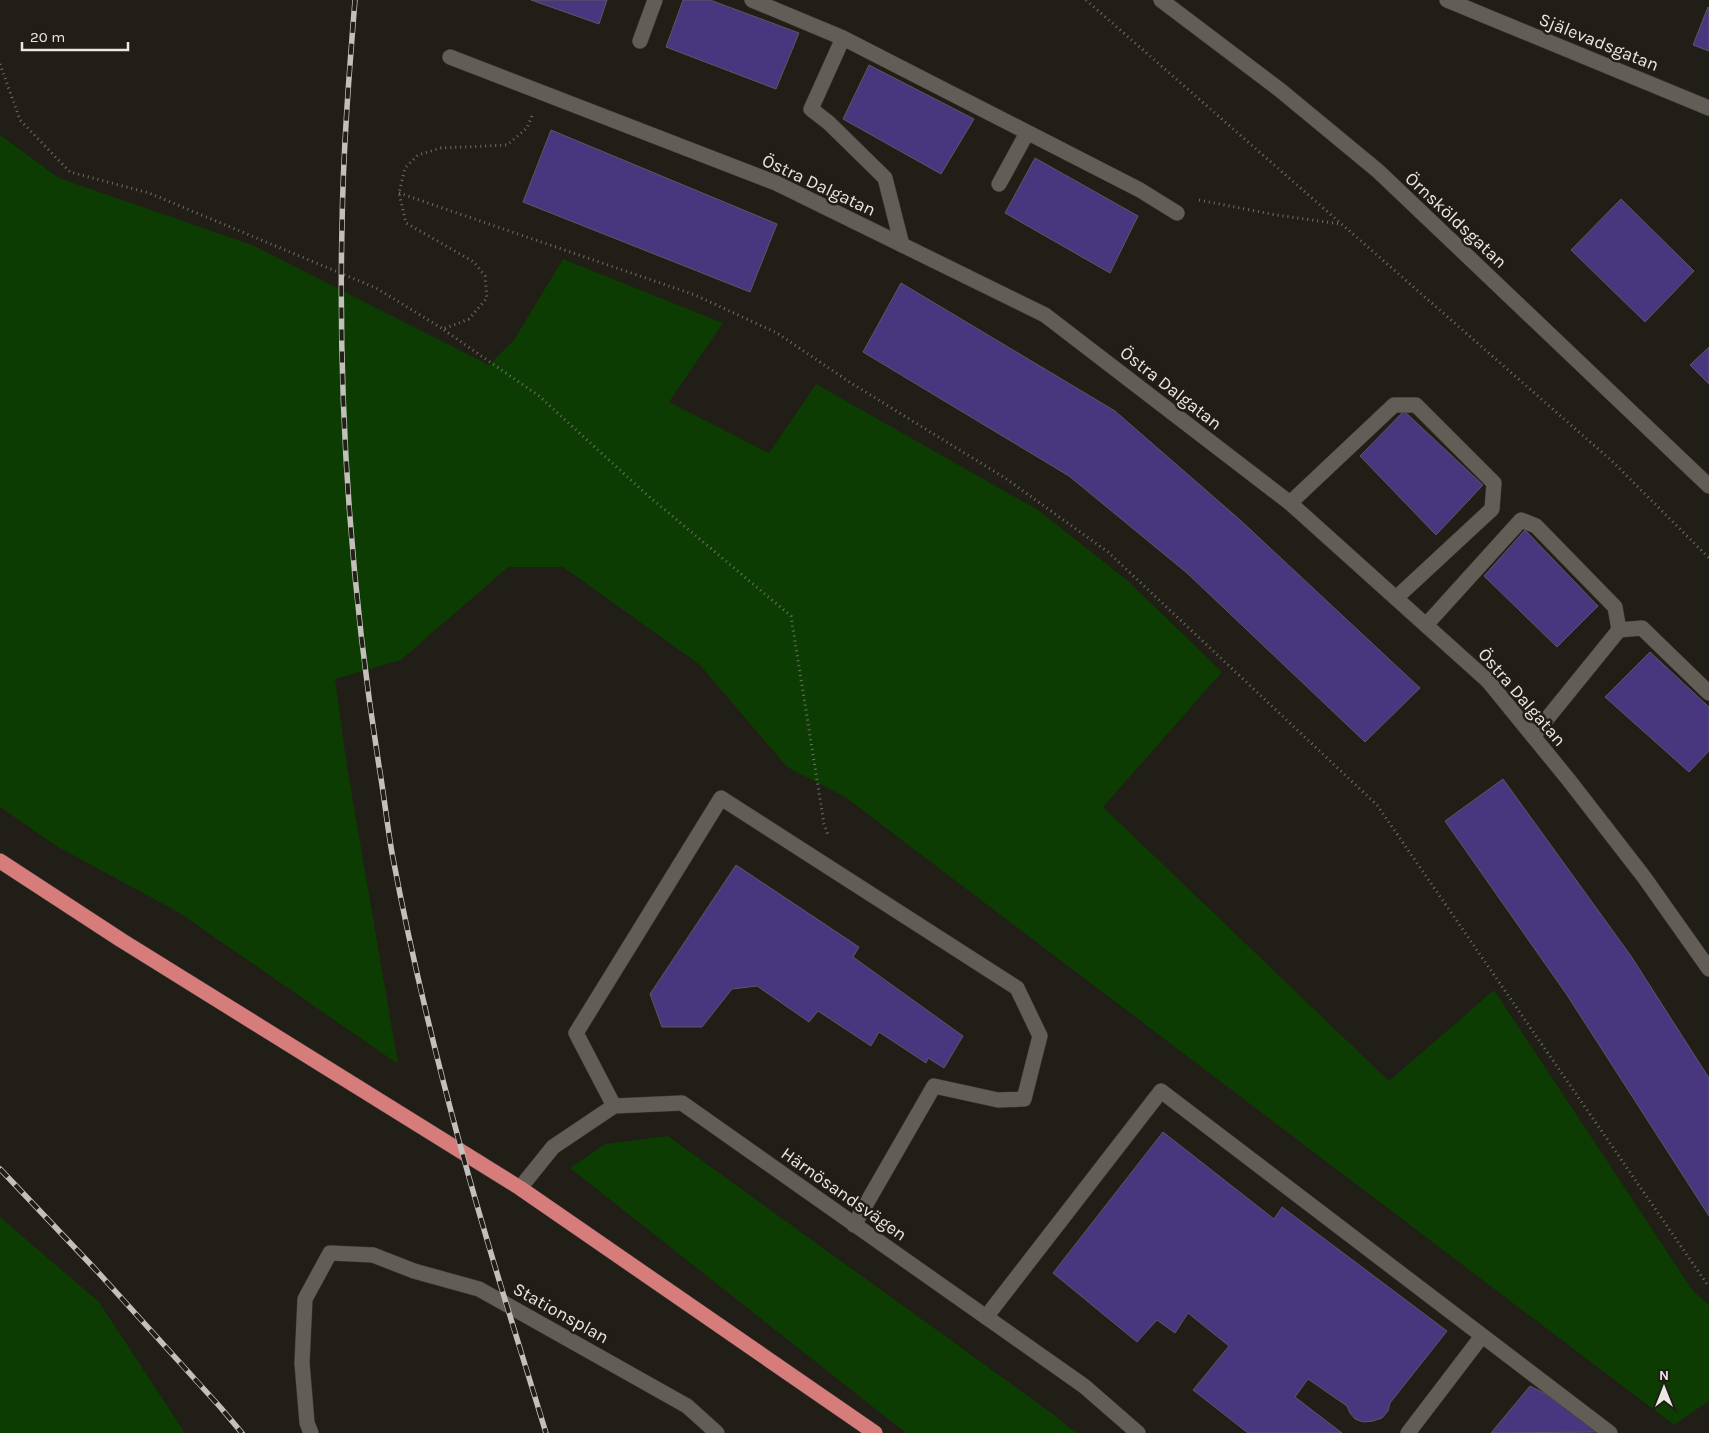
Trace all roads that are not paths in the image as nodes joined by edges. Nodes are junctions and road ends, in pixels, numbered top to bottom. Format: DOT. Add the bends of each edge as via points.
graph roads {
  1 [pos="655,0"];
  2 [pos="752,0"];
  3 [pos="1162,0"];
  4 [pos="1447,0"];
  5 [pos="843,38"];
  6 [pos="640,41"];
  7 [pos="450,57"];
  8 [pos="1709,108"];
  9 [pos="1027,133"];
  10 [pos="999,184"];
  11 [pos="1178,213"];
  12 [pos="902,245"];
  13 [pos="1709,486"];
  14 [pos="1290,503"];
  15 [pos="1396,598"];
  16 [pos="1426,625"];
  17 [pos="1620,630"];
  18 [pos="1709,693"];
  19 [pos="1533,736"];
  20 [pos="0,861"];
  21 [pos="1709,969"];
  22 [pos="614,1106"];
  23 [pos="520,1188"];
  24 [pos="854,1225"];
  25 [pos="986,1317"];
  26 [pos="1482,1336"];
  27 [pos="311,1433"];
  28 [pos="717,1433"];
  29 [pos="875,1433"];
  30 [pos="1138,1433"];
  31 [pos="1408,1433"];
  32 [pos="1610,1433"];
  1 -- 6 [label="street"];
  2 -- 5 [label="street"];
  3 -- 13 [label="street, Örnsköldsgatan" via="1280,90 1378,171"];
  4 -- 8 [label="street, Själevadsgatan"];
  5 -- 9 [label="street"];
  5 -- 12 [label="street" via="811,109 829,122 885,178"];
  7 -- 12 [label="street, Östra Dalgatan" via="776,183"];
  9 -- 10 [label="street"];
  9 -- 11 [label="street" via="1140,190"];
  12 -- 14 [label="street, Östra Dalgatan" via="1046,315"];
  14 -- 15 [label="street, Östra Dalgatan"];
  14 -- 15 [label="street" via="1394,405 1416,405 1494,483 1492,509"];
  15 -- 16 [label="street, Östra Dalgatan"];
  16 -- 17 [label="street" via="1521,520 1536,526 1615,607"];
  16 -- 19 [label="street, Östra Dalgatan" via="1488,681"];
  17 -- 18 [label="street" via="1642,628"];
  17 -- 19 [label="street"];
  19 -- 21 [label="street, Östra Dalgatan" via="1644,877"];
  20 -- 23 [label="highway"];
  22 -- 23 [label="street" via="554,1147"];
  22 -- 24 [label="street, Härnösandsvägen" via="682,1103"];
  22 -- 24 [label="street" via="576,1033 721,798 1017,988 1040,1036 1024,1099 998,1100 934,1086"];
  23 -- 29 [label="highway"];
  24 -- 25 [label="street, Härnösandsvägen"];
  25 -- 26 [label="street" via="1161,1091"];
  25 -- 30 [label="street, Härnösandsvägen" via="1084,1386"];
  26 -- 31 [label="street"];
  26 -- 32 [label="street"];
  27 -- 28 [label="street, Stationsplan" via="307,1423 302,1363 306,1299 330,1253 373,1255 414,1271 479,1289 686,1406"];
}
